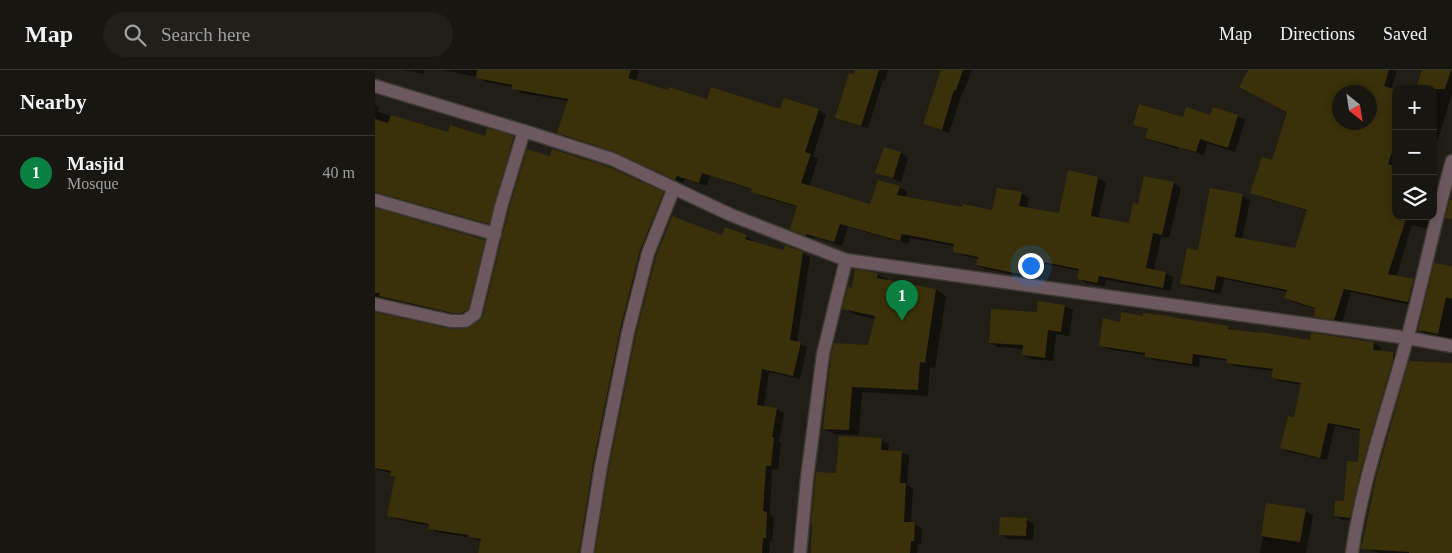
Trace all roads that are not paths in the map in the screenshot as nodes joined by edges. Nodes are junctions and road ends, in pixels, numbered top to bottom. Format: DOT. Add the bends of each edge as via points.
graph roads {
  1 [pos="375,86"];
  2 [pos="524,131"];
  3 [pos="1452,161"];
  4 [pos="674,188"];
  5 [pos="375,200"];
  6 [pos="495,234"];
  7 [pos="846,260"];
  8 [pos="375,304"];
  9 [pos="1408,338"];
  10 [pos="1452,346"];
  11 [pos="587,553"];
  12 [pos="800,553"];
  13 [pos="1352,553"];
  1 -- 2 [label="street"];
  2 -- 4 [label="street" via="612,160"];
  2 -- 6 [label="street"];
  3 -- 9 [label="street"];
  4 -- 7 [label="street" via="731,215"];
  4 -- 11 [label="street" via="648,252 628,332"];
  5 -- 6 [label="street"];
  6 -- 8 [label="street" via="475,314 465,321 451,321"];
  7 -- 9 [label="street"];
  7 -- 12 [label="street" via="823,354"];
  9 -- 10 [label="street"];
  9 -- 13 [label="street" via="1364,490"];
}
